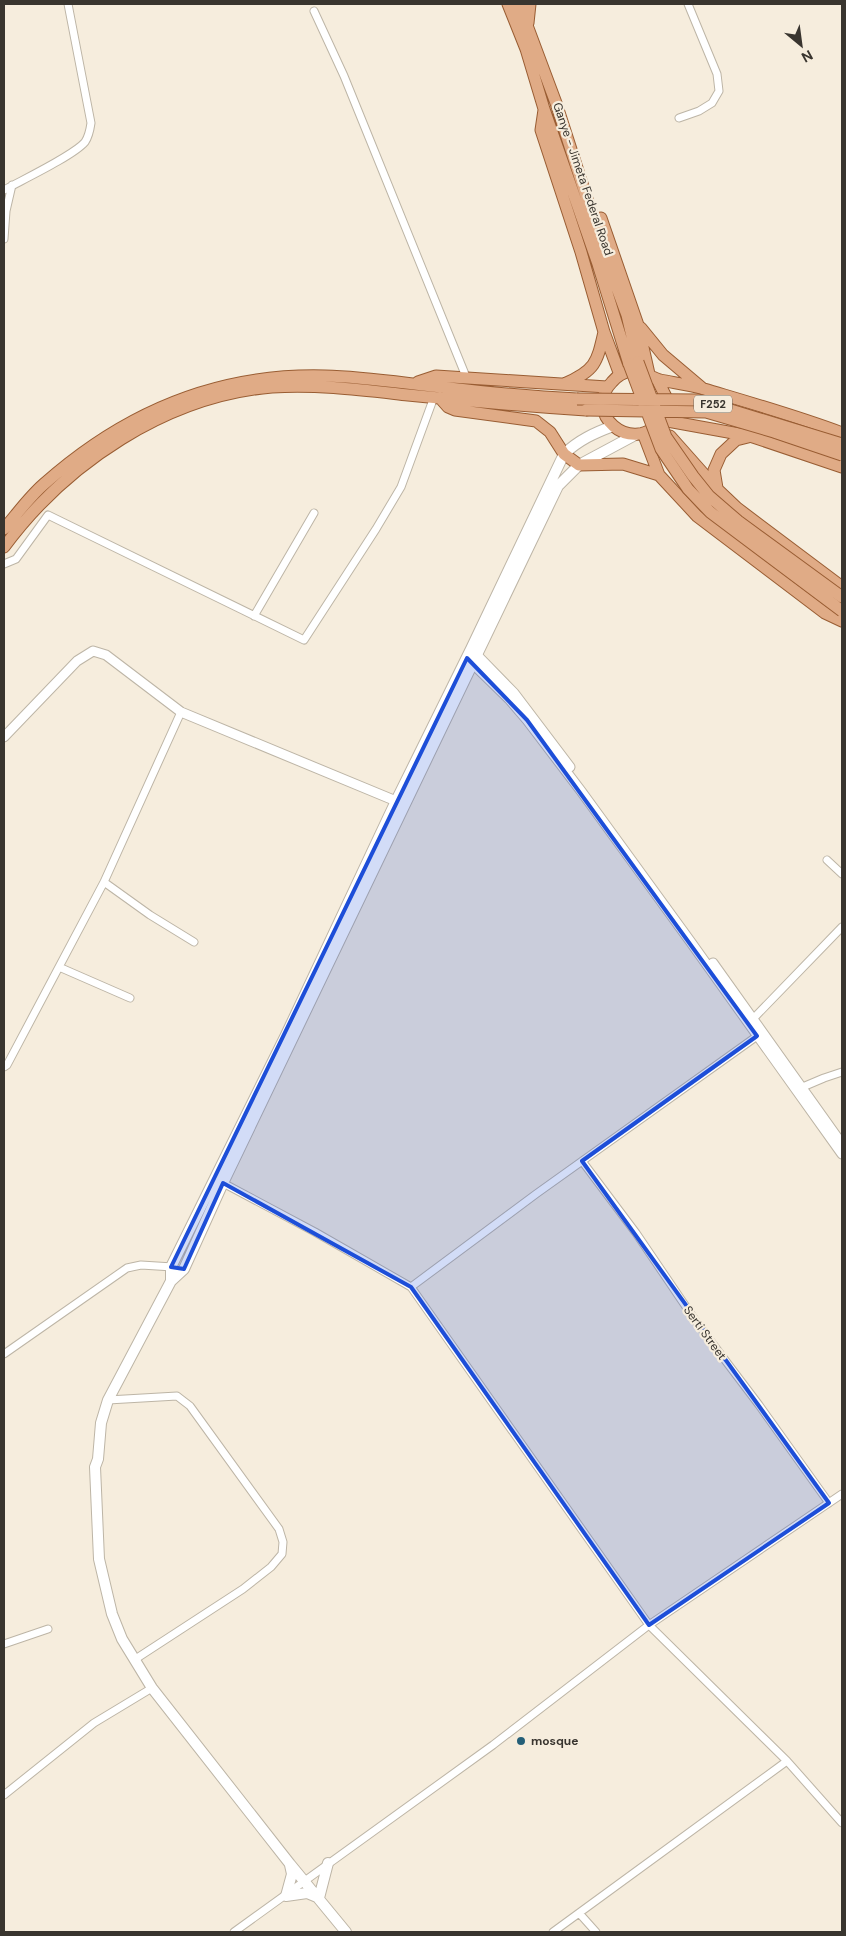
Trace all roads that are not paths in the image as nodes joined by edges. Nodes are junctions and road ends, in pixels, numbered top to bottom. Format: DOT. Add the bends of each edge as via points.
graph roads {
  1 [pos="68,4"];
  2 [pos="508,4"];
  3 [pos="519,4"];
  4 [pos="530,4"];
  5 [pos="688,4"];
  6 [pos="314,11"];
  7 [pos="528,28"];
  8 [pos="556,103"];
  9 [pos="544,108"];
  10 [pos="679,118"];
  11 [pos="555,123"];
  12 [pos="12,185"];
  13 [pos="4,190"];
  14 [pos="4,239"];
  15 [pos="638,325"];
  16 [pos="604,332"];
  17 [pos="633,363"];
  18 [pos="620,375"];
  19 [pos="653,377"];
  20 [pos="466,379"];
  21 [pos="415,383"];
  22 [pos="562,385"];
  23 [pos="607,387"];
  24 [pos="704,389"];
  25 [pos="437,397"];
  26 [pos="660,422"];
  27 [pos="613,426"];
  28 [pos="842,433"];
  29 [pos="639,434"];
  30 [pos="750,436"];
  31 [pos="842,444"];
  32 [pos="564,454"];
  33 [pos="842,455"];
  34 [pos="579,465"];
  35 [pos="842,466"];
  36 [pos="659,475"];
  37 [pos="717,489"];
  38 [pos="314,513"];
  39 [pos="4,529"];
  40 [pos="4,547"];
  41 [pos="4,564"];
  42 [pos="842,587"];
  43 [pos="842,597"];
  44 [pos="842,611"];
  45 [pos="254,616"];
  46 [pos="842,621"];
  47 [pos="472,657"];
  48 [pos="181,712"];
  49 [pos="4,737"];
  50 [pos="396,801"];
  51 [pos="827,860"];
  52 [pos="842,874"];
  53 [pos="104,882"];
  54 [pos="842,927"];
  55 [pos="194,942"];
  56 [pos="59,967"];
  57 [pos="130,998"];
  58 [pos="751,1021"];
  59 [pos="760,1034"];
  60 [pos="4,1068"];
  61 [pos="842,1072"];
  62 [pos="799,1088"];
  63 [pos="842,1144"];
  64 [pos="842,1154"];
  65 [pos="582,1161"];
  66 [pos="223,1183"];
  67 [pos="171,1267"];
  68 [pos="184,1269"];
  69 [pos="171,1281"];
  70 [pos="411,1287"];
  71 [pos="4,1354"];
  72 [pos="108,1400"];
  73 [pos="842,1494"];
  74 [pos="829,1503"];
  75 [pos="650,1625"];
  76 [pos="48,1628"];
  77 [pos="4,1644"];
  78 [pos="134,1660"];
  79 [pos="152,1688"];
  80 [pos="787,1761"];
  81 [pos="4,1795"];
  82 [pos="842,1823"];
  83 [pos="328,1863"];
  84 [pos="290,1864"];
  85 [pos="304,1881"];
  86 [pos="286,1896"];
  87 [pos="319,1898"];
  88 [pos="578,1913"];
  89 [pos="234,1932"];
  90 [pos="346,1932"];
  91 [pos="553,1932"];
  92 [pos="596,1932"];
  1 -- 12 [label="street" via="91,123 89,133 85,142 74,150"];
  2 -- 9 [label="main road, Ganye - Jimeta Federal Road"];
  3 -- 7 [label="main road, Ganye - Jimeta Federal Road"];
  4 -- 7 [label="main road"];
  5 -- 10 [label="street" via="717,74 719,91 712,103"];
  6 -- 20 [label="street" via="344,76"];
  7 -- 8 [label="main road, Ganye - Jimeta Federal Road"];
  8 -- 11 [label="main road, Ganye - Jimeta Federal Road"];
  8 -- 15 [label="main road" via="569,126"];
  9 -- 11 [label="main road, Ganye - Jimeta Federal Road"];
  9 -- 16 [label="main road" via="541,130"];
  11 -- 17 [label="main road, Ganye - Jimeta Federal Road" via="627,316"];
  12 -- 13 [label="street"];
  12 -- 14 [label="street"];
  15 -- 19 [label="main road"];
  15 -- 24 [label="main road" via="663,355"];
  16 -- 18 [label="main road"];
  16 -- 22 [label="main road" via="598,359 581,377"];
  17 -- 43 [label="main road, bridge" via="666,437 709,496"];
  17 -- 44 [label="main road, bridge" via="661,449 688,489 710,512"];
  18 -- 19 [label="main road" via="632,371"];
  18 -- 23 [label="main road"];
  19 -- 24 [label="main road"];
  19 -- 26 [label="main road" via="666,397 666,409"];
  20 -- 21 [label="main road" via="436,376"];
  20 -- 22 [label="main road"];
  21 -- 31 [label="main road, F252, bridge" via="534,397 698,400"];
  21 -- 39 [label="main road" via="326,376 270,377 182,398 135,420 83,452 43,485"];
  22 -- 23 [label="main road"];
  23 -- 27 [label="main road" via="603,407"];
  24 -- 28 [label="main road"];
  25 -- 32 [label="main road" via="455,410 536,421 550,432"];
  25 -- 33 [label="main road, F252, bridge" via="586,410 706,412"];
  25 -- 40 [label="main road" via="334,387 272,387 193,406 145,426 84,465 36,508"];
  25 -- 45 [label="street" via="401,487 304,640"];
  26 -- 29 [label="main road"];
  26 -- 30 [label="main road"];
  26 -- 37 [label="main road"];
  27 -- 29 [label="main road" via="627,434"];
  27 -- 32 [label="main road" via="589,435"];
  29 -- 34 [label="main road"];
  29 -- 36 [label="main road"];
  30 -- 35 [label="main road"];
  30 -- 37 [label="main road" via="736,440 721,454 714,470"];
  32 -- 34 [label="main road"];
  32 -- 47 [label="main road"];
  34 -- 36 [label="main road" via="623,464"];
  34 -- 47 [label="main road" via="558,486"];
  36 -- 46 [label="main road" via="697,516 826,613"];
  37 -- 42 [label="main road" via="737,508"];
  38 -- 45 [label="street"];
  41 -- 45 [label="street" via="16,559 48,516"];
  47 -- 50 [label="main road"];
  47 -- 58 [label="street" via="514,693 533,716"];
  47 -- 66 [label="main road"];
  48 -- 49 [label="street" via="106,655 94,651 77,661"];
  48 -- 50 [label="street"];
  48 -- 53 [label="street"];
  50 -- 67 [label="main road" via="286,1036"];
  51 -- 52 [label="street"];
  53 -- 55 [label="street"];
  53 -- 56 [label="street"];
  54 -- 58 [label="street"];
  56 -- 57 [label="street"];
  56 -- 60 [label="street"];
  58 -- 59 [label="street"];
  59 -- 62 [label="street"];
  59 -- 65 [label="street"];
  61 -- 62 [label="street"];
  62 -- 63 [label="street"];
  62 -- 64 [label="street"];
  65 -- 70 [label="street"];
  65 -- 74 [label="street, Serti Street"];
  66 -- 68 [label="main road"];
  66 -- 70 [label="street"];
  67 -- 68 [label="street"];
  67 -- 69 [label="main road"];
  67 -- 71 [label="street" via="141,1265 127,1268"];
  68 -- 69 [label="main road"];
  69 -- 72 [label="main road"];
  70 -- 75 [label="street"];
  72 -- 78 [label="main road" via="100,1423 95,1467 98,1559 112,1614"];
  72 -- 78 [label="street" via="176,1396 190,1406 279,1529 283,1542 282,1554 243,1589"];
  73 -- 74 [label="street"];
  74 -- 75 [label="street"];
  75 -- 80 [label="street"];
  75 -- 83 [label="street" via="493,1745"];
  76 -- 77 [label="street"];
  78 -- 79 [label="main road"];
  79 -- 81 [label="street" via="94,1724"];
  79 -- 84 [label="main road"];
  80 -- 82 [label="street"];
  80 -- 88 [label="street"];
  83 -- 85 [label="street"];
  83 -- 87 [label="main road"];
  84 -- 85 [label="main road"];
  84 -- 86 [label="main road" via="292,1874"];
  85 -- 86 [label="street"];
  85 -- 87 [label="main road"];
  86 -- 87 [label="main road" via="307,1893"];
  86 -- 89 [label="street"];
  87 -- 90 [label="main road"];
  88 -- 91 [label="street"];
  88 -- 92 [label="street"];
}
